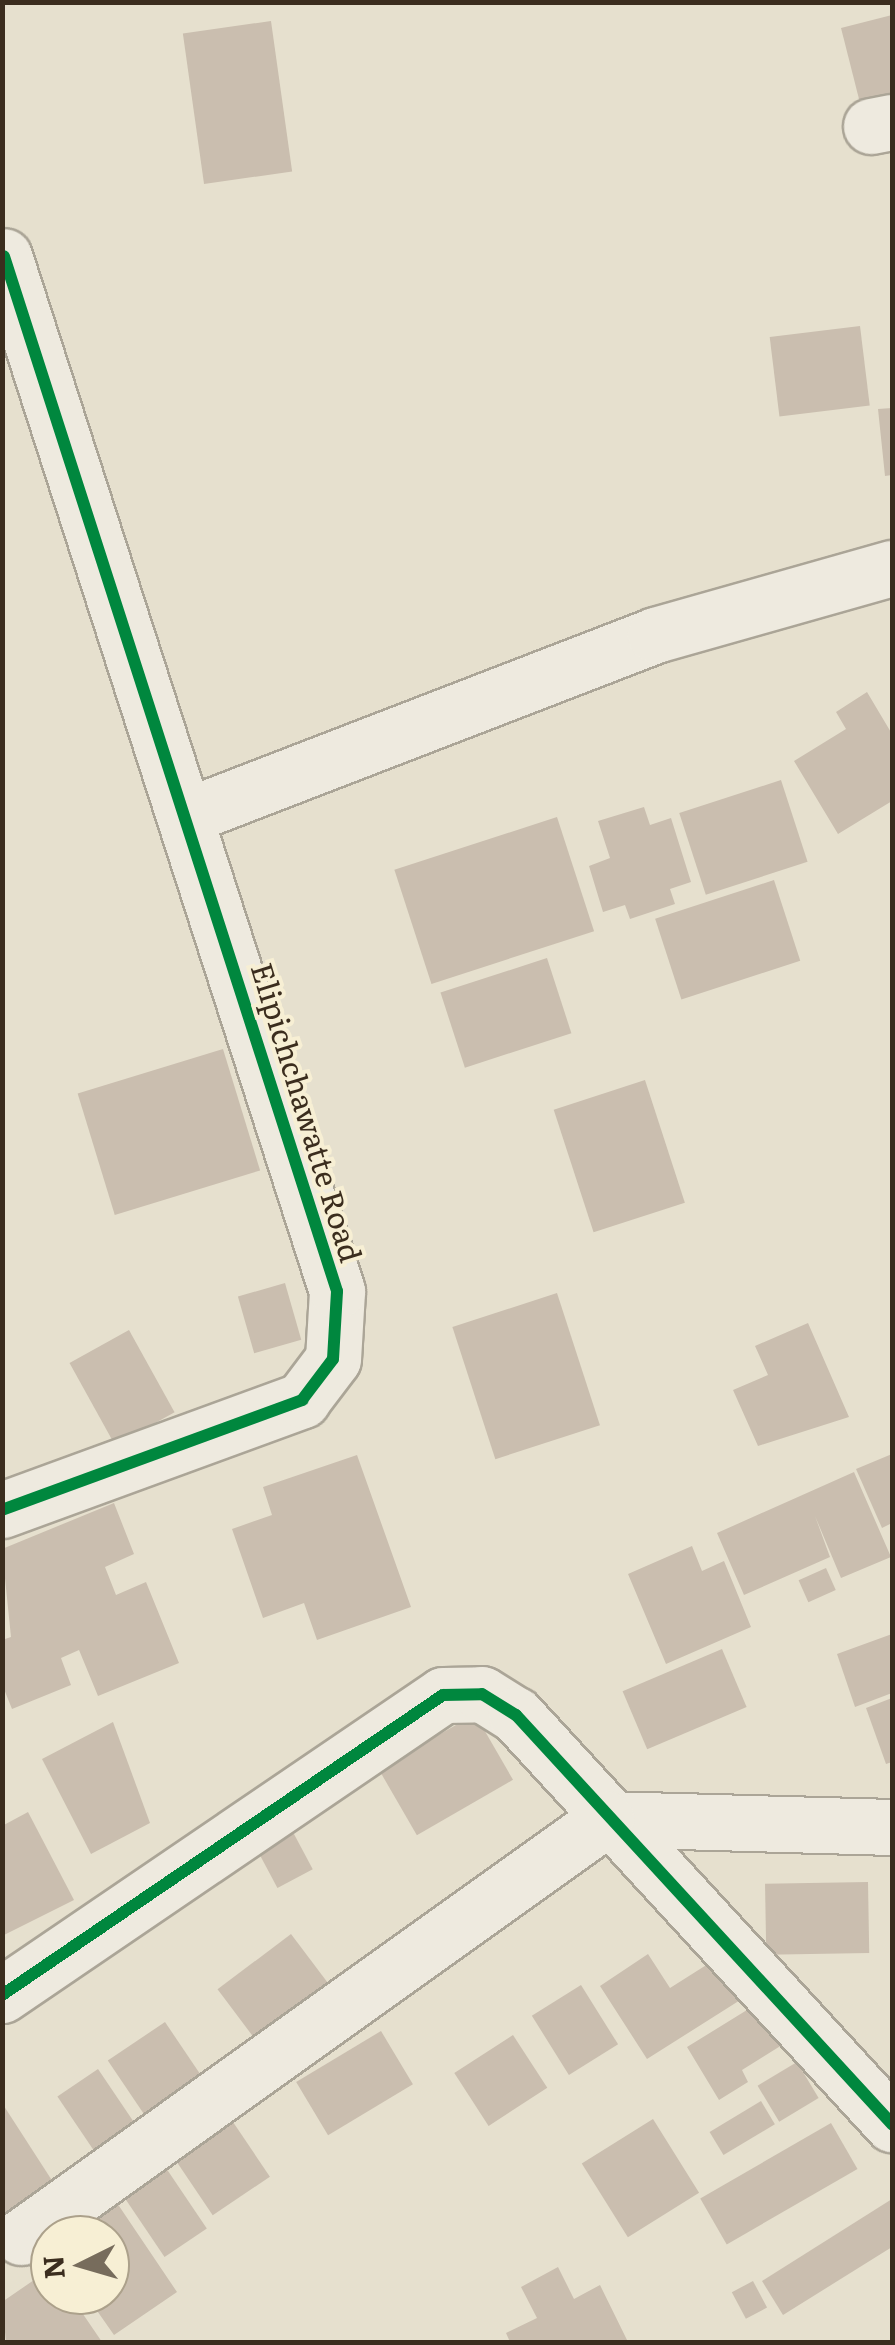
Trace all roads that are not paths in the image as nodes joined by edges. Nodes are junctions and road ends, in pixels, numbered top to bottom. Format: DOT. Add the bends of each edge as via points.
graph roads {
  1 [pos="4,256"];
  2 [pos="892,568"];
  3 [pos="190,816"];
  4 [pos="2,1510"];
  5 [pos="606,1819"];
  6 [pos="892,1827"];
  7 [pos="2,1995"];
  8 [pos="892,2124"];
  9 [pos="21,2237"];
  1 -- 3 [label="street, Elipichchawatte Road" via="117,628"];
  2 -- 3 [label="street" via="655,635"];
  3 -- 4 [label="street, Elipichchawatte Road" via="337,1291 334,1359 302,1400"];
  5 -- 6 [label="street"];
  5 -- 7 [label="street" via="516,1714 482,1694 443,1694"];
  5 -- 8 [label="street" via="732,1942"];
  5 -- 9 [label="street"];
}
